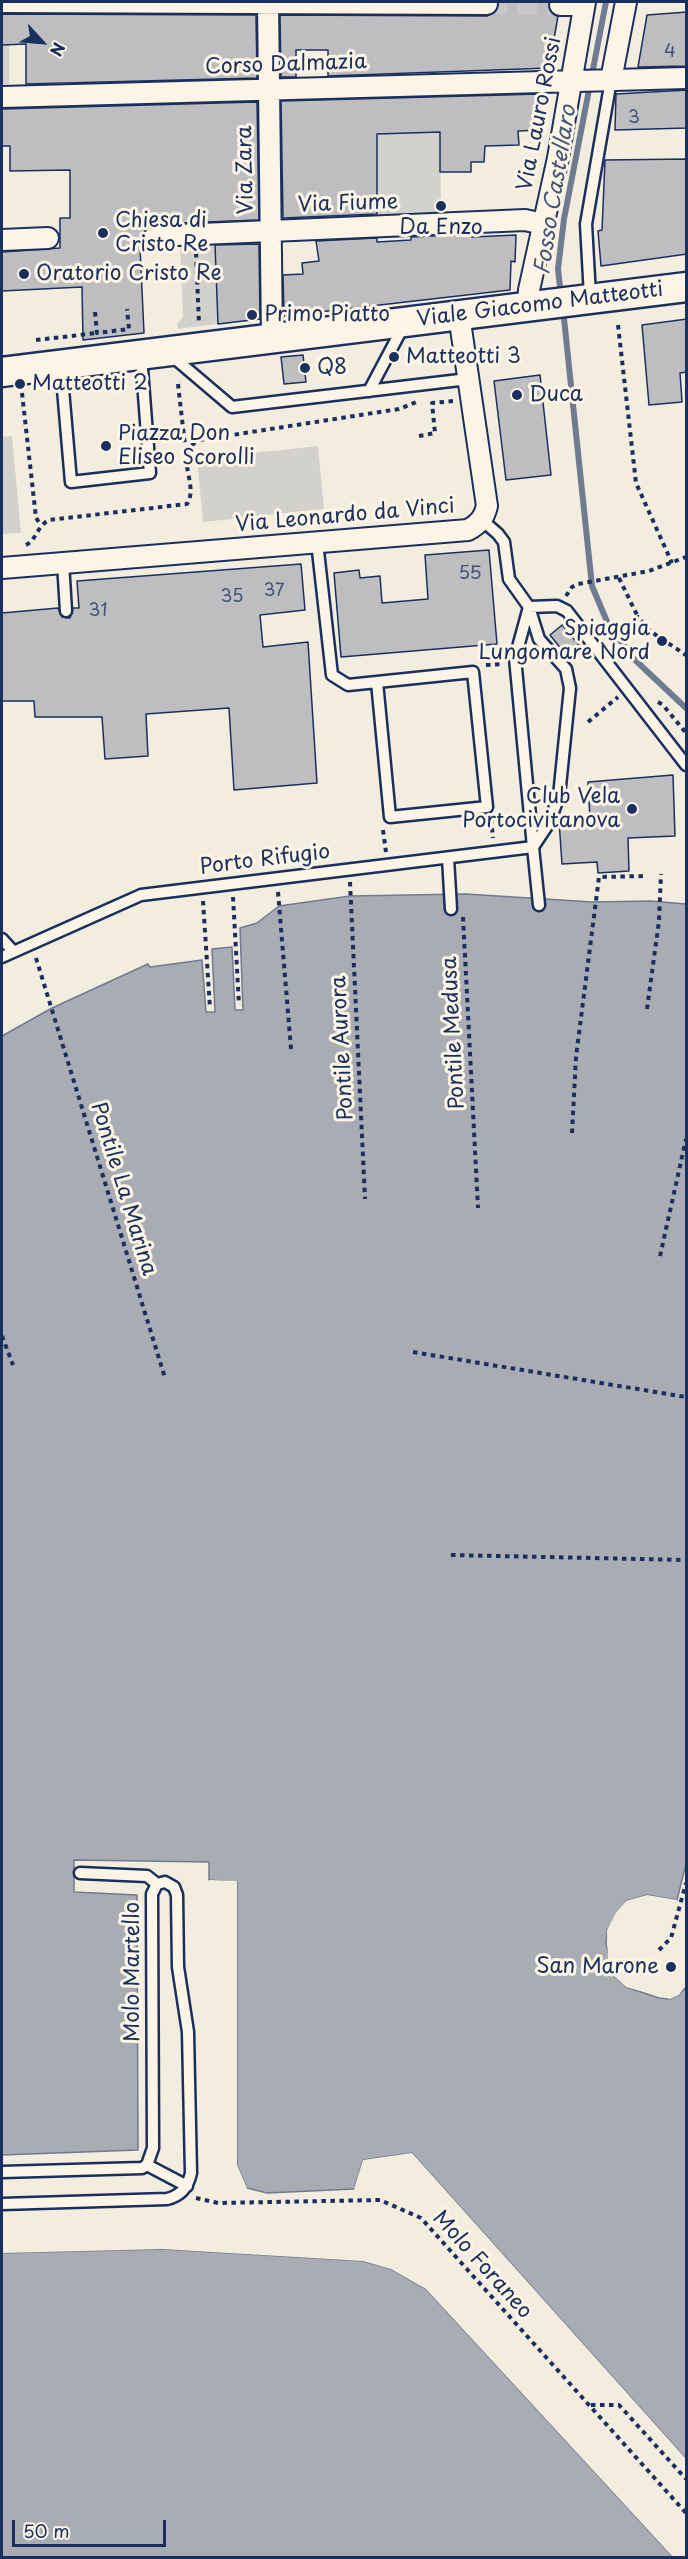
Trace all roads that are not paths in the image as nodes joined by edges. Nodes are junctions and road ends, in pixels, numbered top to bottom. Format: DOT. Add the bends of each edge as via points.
graph roads {
  1 [pos="268,2"];
  2 [pos="626,2"];
  3 [pos="2,3"];
  4 [pos="585,3"];
  5 [pos="487,4"];
  6 [pos="560,5"];
  7 [pos="687,78"];
  8 [pos="606,80"];
  9 [pos="576,81"];
  10 [pos="269,90"];
  11 [pos="2,97"];
  12 [pos="543,224"];
  13 [pos="270,231"];
  14 [pos="155,236"];
  15 [pos="48,238"];
  16 [pos="2,240"];
  17 [pos="687,287"];
  18 [pos="581,300"];
  19 [pos="534,306"];
  20 [pos="459,315"];
  21 [pos="406,322"];
  22 [pos="272,339"];
  23 [pos="154,353"];
  24 [pos="60,365"];
  25 [pos="468,379"];
  26 [pos="12,380"];
  27 [pos="369,391"];
  28 [pos="482,520"];
  29 [pos="317,542"];
  30 [pos="63,562"];
  31 [pos="2,568"];
  32 [pos="529,607"];
  33 [pos="66,611"];
  34 [pos="377,682"];
  35 [pos="687,765"];
  36 [pos="533,847"];
  37 [pos="448,858"];
  38 [pos="539,905"];
  39 [pos="451,909"];
  40 [pos="2,939"];
  41 [pos="12,950"];
  42 [pos="2,957"];
  43 [pos="80,1873"];
  44 [pos="157,1884"];
  45 [pos="147,2165"];
  46 [pos="2,2172"];
  47 [pos="183,2190"];
  48 [pos="2,2204"];
  1 -- 3 [label="street"];
  1 -- 5 [label="street"];
  1 -- 10 [label="street, Via Zara"];
  2 -- 8 [label="street"];
  4 -- 6 [label="street"];
  4 -- 9 [label="street, Via Lauro Rossi"];
  7 -- 8 [label="street, Corso Dalmazia"];
  8 -- 9 [label="street, Corso Dalmazia"];
  8 -- 18 [label="lane" via="586,224"];
  9 -- 10 [label="street, Corso Dalmazia"];
  9 -- 12 [label="street, Via Lauro Rossi"];
  10 -- 11 [label="street, Corso Dalmazia"];
  10 -- 13 [label="street, Via Zara"];
  12 -- 13 [label="street, Via Fiume" via="525,220"];
  12 -- 19 [label="street, Via Lauro Rossi" via="529,290"];
  13 -- 14 [label="street, Via Fiume"];
  13 -- 22 [label="street, Via Zara"];
  15 -- 16 [label="street"];
  17 -- 18 [label="street, Viale Giacomo Matteotti"];
  18 -- 19 [label="street, Viale Giacomo Matteotti"];
  19 -- 20 [label="street, Viale Giacomo Matteotti"];
  20 -- 21 [label="street, Viale Giacomo Matteotti"];
  20 -- 25 [label="street, Via Leonardo da Vinci"];
  21 -- 22 [label="street, Viale Giacomo Matteotti"];
  21 -- 27 [label="lane"];
  22 -- 23 [label="street, Viale Giacomo Matteotti"];
  23 -- 24 [label="street, Viale Giacomo Matteotti"];
  23 -- 24 [label="lane" via="150,473 70,482"];
  23 -- 27 [label="lane" via="232,407"];
  24 -- 26 [label="street, Viale Giacomo Matteotti"];
  25 -- 27 [label="lane"];
  25 -- 28 [label="street, Via Leonardo da Vinci" via="486,506"];
  28 -- 29 [label="street, Via Leonardo da Vinci" via="468,530"];
  28 -- 32 [label="lane" via="504,542 509,579"];
  29 -- 30 [label="street, Via Leonardo da Vinci"];
  29 -- 34 [label="lane" via="332,675 348,685"];
  30 -- 31 [label="street, Via Leonardo da Vinci"];
  30 -- 33 [label="lane"];
  32 -- 35 [label="lane" via="557,606 567,611"];
  32 -- 36 [label="lane" via="515,663"];
  32 -- 36 [label="lane" via="539,639 566,669 570,688 559,796 549,823"];
  34 -- 34 [label="lane" via="390,817 487,807 473,672"];
  36 -- 37 [label="lane, Porto Rifugio"];
  36 -- 38 [label="lane"];
  37 -- 39 [label="lane"];
  37 -- 41 [label="lane, Porto Rifugio" via="141,895"];
  40 -- 41 [label="lane"];
  41 -- 42 [label="lane, Porto Rifugio"];
  43 -- 44 [label="lane" via="147,1876"];
  44 -- 45 [label="lane, Molo Martello" via="152,1894 153,2148"];
  44 -- 47 [label="lane, Molo Martello" via="169,1883 177,1895 178,1967 188,2032 191,2173"];
  45 -- 46 [label="lane"];
  45 -- 47 [label="lane"];
  47 -- 48 [label="lane" via="167,2199"];
}
